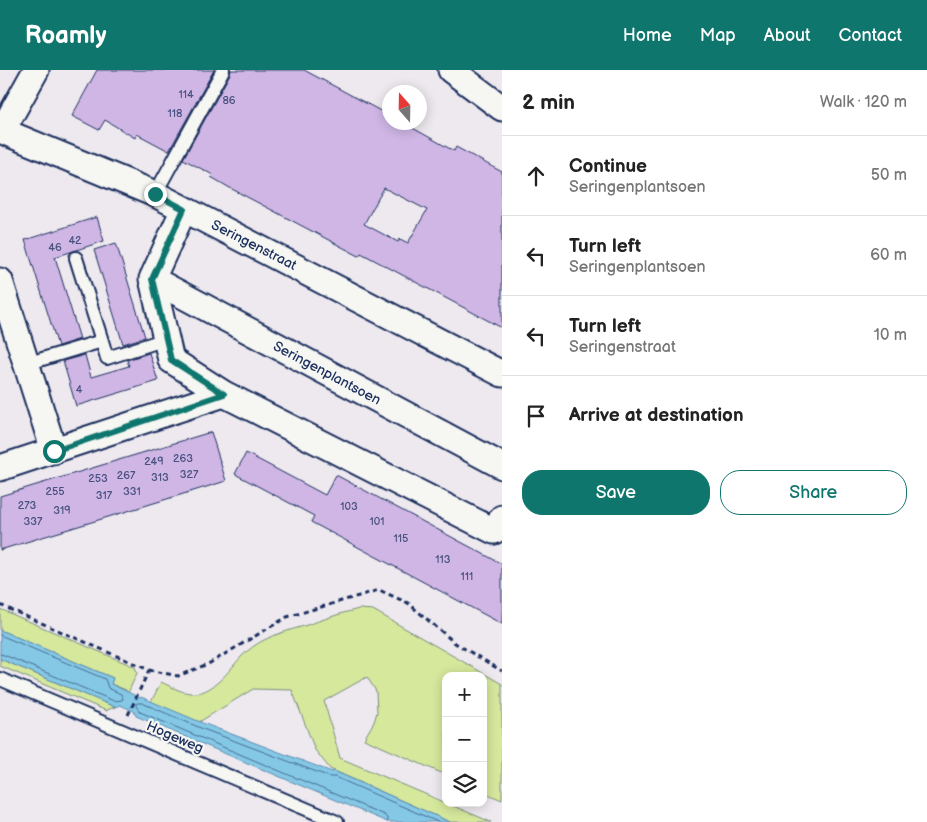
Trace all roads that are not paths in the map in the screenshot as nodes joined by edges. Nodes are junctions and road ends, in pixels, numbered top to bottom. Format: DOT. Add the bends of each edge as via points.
graph roads {
  1 [pos="36,70"];
  2 [pos="223,70"];
  3 [pos="451,70"];
  4 [pos="502,108"];
  5 [pos="1,131"];
  6 [pos="155,194"];
  7 [pos="184,209"];
  8 [pos="76,258"];
  9 [pos="152,279"];
  10 [pos="0,281"];
  11 [pos="166,338"];
  12 [pos="102,342"];
  13 [pos="26,364"];
  14 [pos="502,374"];
  15 [pos="224,394"];
  16 [pos="54,451"];
  17 [pos="502,466"];
  18 [pos="0,468"];
  19 [pos="499,528"];
  20 [pos="0,679"];
  21 [pos="337,822"];
  1 -- 5 [label="street"];
  2 -- 6 [label="lane"];
  3 -- 4 [label="street"];
  5 -- 6 [label="street, Seringenstraat"];
  6 -- 7 [label="street, Seringenstraat"];
  7 -- 9 [label="street"];
  7 -- 14 [label="street, Seringenstraat"];
  8 -- 12 [label="lane"];
  9 -- 11 [label="street"];
  9 -- 17 [label="street, Seringenplantsoen"];
  10 -- 13 [label="street"];
  11 -- 12 [label="lane" via="107,358"];
  11 -- 15 [label="street" via="171,360"];
  12 -- 13 [label="lane"];
  13 -- 16 [label="street"];
  15 -- 16 [label="street"];
  15 -- 19 [label="street"];
  16 -- 18 [label="street"];
  20 -- 21 [label="lane, Hogeweg"];
}
